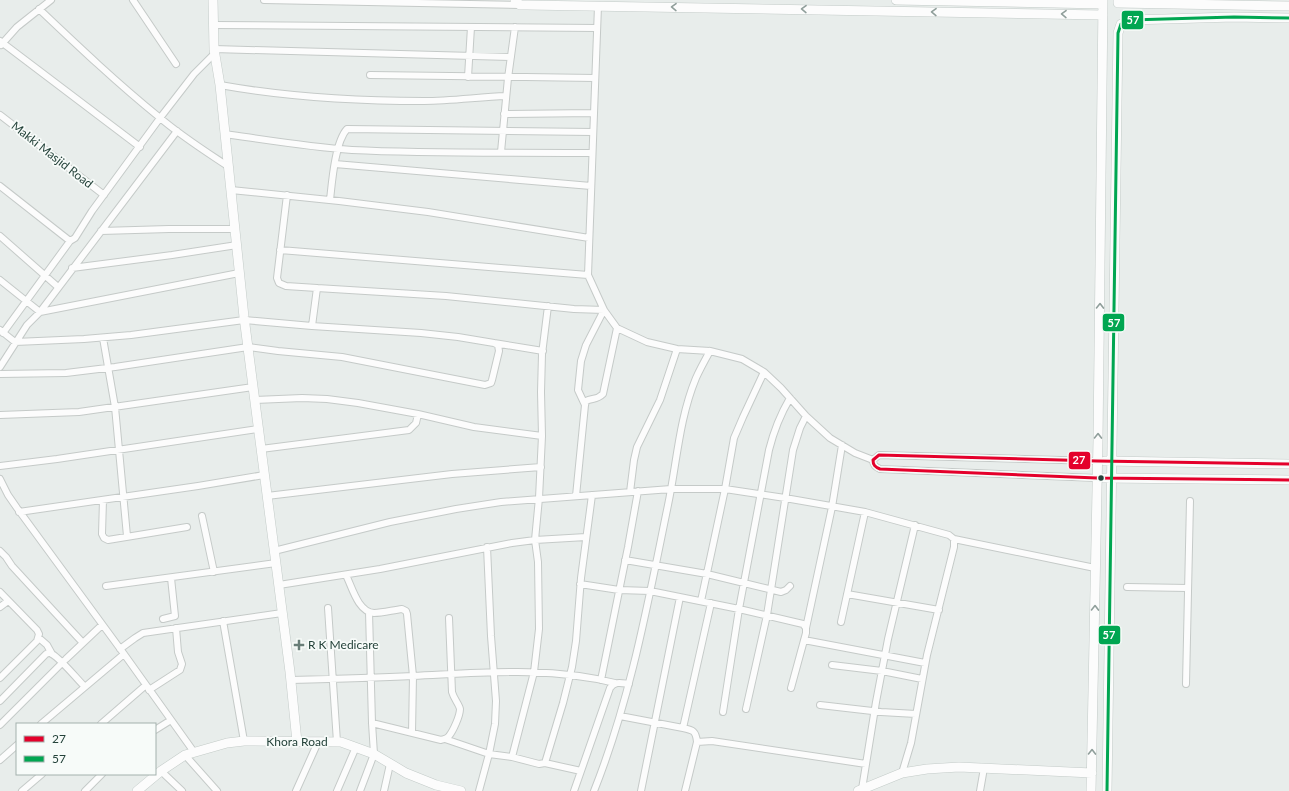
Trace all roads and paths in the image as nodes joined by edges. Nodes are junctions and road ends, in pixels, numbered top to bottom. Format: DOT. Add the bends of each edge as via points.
graph roads {
  1 [pos="51,0"];
  2 [pos="133,0"];
  3 [pos="213,0"];
  4 [pos="264,0"];
  5 [pos="896,0"];
  6 [pos="1118,0"];
  7 [pos="970,1"];
  8 [pos="518,2"];
  9 [pos="1103,2"];
  10 [pos="639,3"];
  11 [pos="598,6"];
  12 [pos="1262,6"];
  13 [pos="1289,6"];
  14 [pos="39,9"];
  15 [pos="971,12"];
  16 [pos="1103,15"];
  17 [pos="1262,18"];
  18 [pos="1289,18"];
  19 [pos="213,25"];
  20 [pos="472,27"];
  21 [pos="515,27"];
  22 [pos="597,28"];
  23 [pos="1,44"];
  24 [pos="214,51"];
  25 [pos="470,56"];
  26 [pos="511,57"];
  27 [pos="176,64"];
  28 [pos="370,75"];
  29 [pos="468,77"];
  30 [pos="508,78"];
  31 [pos="595,78"];
  32 [pos="220,85"];
  33 [pos="506,96"];
  34 [pos="594,113"];
  35 [pos="504,114"];
  36 [pos="0,115"];
  37 [pos="160,118"];
  38 [pos="177,131"];
  39 [pos="502,131"];
  40 [pos="593,132"];
  41 [pos="225,134"];
  42 [pos="140,147"];
  43 [pos="337,149"];
  44 [pos="501,152"];
  45 [pos="592,154"];
  46 [pos="335,164"];
  47 [pos="228,167"];
  48 [pos="0,186"];
  49 [pos="591,186"];
  50 [pos="231,190"];
  51 [pos="104,195"];
  52 [pos="287,195"];
  53 [pos="330,200"];
  54 [pos="235,229"];
  55 [pos="101,231"];
  56 [pos="0,236"];
  57 [pos="589,238"];
  58 [pos="70,240"];
  59 [pos="237,245"];
  60 [pos="280,250"];
  61 [pos="72,268"];
  62 [pos="239,273"];
  63 [pos="588,275"];
  64 [pos="45,276"];
  65 [pos="0,280"];
  66 [pos="58,287"];
  67 [pos="317,288"];
  68 [pos="26,301"];
  69 [pos="548,306"];
  70 [pos="604,310"];
  71 [pos="40,312"];
  72 [pos="244,320"];
  73 [pos="312,326"];
  74 [pos="617,328"];
  75 [pos="2,332"];
  76 [pos="103,338"];
  77 [pos="15,342"];
  78 [pos="494,343"];
  79 [pos="248,347"];
  80 [pos="677,349"];
  81 [pos="542,351"];
  82 [pos="710,351"];
  83 [pos="0,367"];
  84 [pos="108,368"];
  85 [pos="764,372"];
  86 [pos="0,374"];
  87 [pos="253,387"];
  88 [pos="790,398"];
  89 [pos="255,400"];
  90 [pos="585,405"];
  91 [pos="115,407"];
  92 [pos="418,414"];
  93 [pos="0,415"];
  94 [pos="806,416"];
  95 [pos="258,429"];
  96 [pos="542,436"];
  97 [pos="842,445"];
  98 [pos="119,450"];
  99 [pos="261,450"];
  100 [pos="873,460"];
  101 [pos="1097,461"];
  102 [pos="1111,462"];
  103 [pos="1289,464"];
  104 [pos="0,466"];
  105 [pos="540,467"];
  106 [pos="264,475"];
  107 [pos="1097,478"];
  108 [pos="1110,478"];
  109 [pos="0,479"];
  110 [pos="1289,480"];
  111 [pos="671,489"];
  112 [pos="725,489"];
  113 [pos="638,491"];
  114 [pos="630,492"];
  115 [pos="761,494"];
  116 [pos="592,495"];
  117 [pos="124,496"];
  118 [pos="267,496"];
  119 [pos="576,496"];
  120 [pos="540,498"];
  121 [pos="785,498"];
  122 [pos="103,500"];
  123 [pos="1190,501"];
  124 [pos="832,507"];
  125 [pos="19,512"];
  126 [pos="865,512"];
  127 [pos="202,516"];
  128 [pos="915,525"];
  129 [pos="187,527"];
  130 [pos="127,536"];
  131 [pos="586,537"];
  132 [pos="534,540"];
  133 [pos="954,540"];
  134 [pos="487,547"];
  135 [pos="0,551"];
  136 [pos="274,551"];
  137 [pos="625,560"];
  138 [pos="276,563"];
  139 [pos="655,566"];
  140 [pos="1095,568"];
  141 [pos="214,572"];
  142 [pos="707,574"];
  143 [pos="346,575"];
  144 [pos="171,578"];
  145 [pos="580,584"];
  146 [pos="744,584"];
  147 [pos="279,585"];
  148 [pos="106,586"];
  149 [pos="790,586"];
  150 [pos="1127,587"];
  151 [pos="1188,588"];
  152 [pos="771,589"];
  153 [pos="619,590"];
  154 [pos="650,591"];
  155 [pos="0,592"];
  156 [pos="847,594"];
  157 [pos="680,597"];
  158 [pos="8,601"];
  159 [pos="701,601"];
  160 [pos="896,602"];
  161 [pos="711,603"];
  162 [pos="0,607"];
  163 [pos="328,608"];
  164 [pos="739,609"];
  165 [pos="939,610"];
  166 [pos="369,612"];
  167 [pos="282,613"];
  168 [pos="767,615"];
  169 [pos="449,618"];
  170 [pos="163,619"];
  171 [pos="223,621"];
  172 [pos="841,622"];
  173 [pos="102,625"];
  174 [pos="176,628"];
  175 [pos="806,628"];
  176 [pos="39,638"];
  177 [pos="804,640"];
  178 [pos="82,643"];
  179 [pos="122,651"];
  180 [pos="52,654"];
  181 [pos="885,655"];
  182 [pos="62,663"];
  183 [pos="925,663"];
  184 [pos="832,665"];
  185 [pos="882,671"];
  186 [pos="494,672"];
  187 [pos="534,672"];
  188 [pos="452,673"];
  189 [pos="570,675"];
  190 [pos="413,676"];
  191 [pos="371,677"];
  192 [pos="0,678"];
  193 [pos="333,679"];
  194 [pos="922,679"];
  195 [pos="291,680"];
  196 [pos="601,680"];
  197 [pos="615,683"];
  198 [pos="629,684"];
  199 [pos="1186,684"];
  200 [pos="84,687"];
  201 [pos="148,687"];
  202 [pos="791,688"];
  203 [pos="0,701"];
  204 [pos="820,705"];
  205 [pos="746,709"];
  206 [pos="724,712"];
  207 [pos="874,712"];
  208 [pos="916,714"];
  209 [pos="620,716"];
  210 [pos="171,720"];
  211 [pos="654,722"];
  212 [pos="42,723"];
  213 [pos="102,723"];
  214 [pos="372,723"];
  215 [pos="0,725"];
  216 [pos="683,728"];
  217 [pos="156,729"];
  218 [pos="412,733"];
  219 [pos="445,739"];
  220 [pos="244,741"];
  221 [pos="297,742"];
  222 [pos="318,742"];
  223 [pos="337,742"];
  224 [pos="697,742"];
  225 [pos="16,746"];
  226 [pos="356,747"];
  227 [pos="194,752"];
  228 [pos="374,754"];
  229 [pos="489,754"];
  230 [pos="185,756"];
  231 [pos="512,757"];
  232 [pos="0,760"];
  233 [pos="544,763"];
  234 [pos="390,764"];
  235 [pos="866,764"];
  236 [pos="984,768"];
  237 [pos="161,771"];
  238 [pos="581,771"];
  239 [pos="902,773"];
  240 [pos="1092,773"];
  241 [pos="41,775"];
  242 [pos="101,775"];
  243 [pos="860,790"];
  244 [pos="22,791"];
  245 [pos="85,791"];
  246 [pos="137,791"];
  247 [pos="182,791"];
  248 [pos="217,791"];
  249 [pos="296,791"];
  250 [pos="337,791"];
  251 [pos="360,791"];
  252 [pos="384,791"];
  253 [pos="461,791"];
  254 [pos="479,791"];
  255 [pos="574,791"];
  256 [pos="594,791"];
  257 [pos="641,791"];
  258 [pos="685,791"];
  259 [pos="980,791"];
  260 [pos="1091,791"];
  261 [pos="1106,791"];
  1 -- 14 [label="street"];
  2 -- 27 [label="street"];
  3 -- 19 [label="street"];
  4 -- 8 [label="street"];
  5 -- 7 [label="street"];
  6 -- 12 [label="street" via="1118,3"];
  7 -- 9 [label="street"];
  7 -- 15 [label="street"];
  8 -- 11 [label="street"];
  9 -- 16 [label="street"];
  10 -- 11 [label="street"];
  15 -- 10 [label="street, one-way"];
  11 -- 22 [label="street"];
  12 -- 13 [label="street"];
  12 -- 17 [label="street"];
  14 -- 23 [label="street"];
  14 -- 37 [label="street"];
  16 -- 15 [label="street, one-way"];
  101 -- 16 [label="street, one-way"];
  17 -- 18 [label="street"];
  17 -- 102 [label="street" via="1130,20 1121,24 1118,33"];
  19 -- 20 [label="street"];
  19 -- 24 [label="street"];
  20 -- 21 [label="street"];
  20 -- 25 [label="street"];
  21 -- 22 [label="street"];
  21 -- 26 [label="street"];
  22 -- 31 [label="street"];
  23 -- 42 [label="street"];
  24 -- 25 [label="street"];
  24 -- 32 [label="street"];
  24 -- 37 [label="street"];
  25 -- 26 [label="street"];
  25 -- 29 [label="street"];
  26 -- 30 [label="street"];
  28 -- 29 [label="street"];
  29 -- 30 [label="street"];
  30 -- 31 [label="street"];
  30 -- 33 [label="street"];
  31 -- 34 [label="street"];
  32 -- 33 [label="street" via="358,100 425,101"];
  32 -- 41 [label="street"];
  33 -- 35 [label="street"];
  34 -- 35 [label="street"];
  34 -- 40 [label="street"];
  35 -- 39 [label="street"];
  36 -- 51 [label="street, Makki Masjid Road"];
  37 -- 38 [label="street"];
  37 -- 42 [label="street"];
  38 -- 47 [label="street"];
  38 -- 55 [label="street"];
  39 -- 40 [label="street"];
  39 -- 43 [label="street" via="347,129"];
  39 -- 44 [label="street"];
  40 -- 45 [label="street"];
  41 -- 43 [label="street"];
  41 -- 47 [label="street"];
  42 -- 51 [label="street"];
  43 -- 44 [label="street"];
  43 -- 46 [label="street"];
  44 -- 45 [label="street"];
  45 -- 49 [label="street"];
  46 -- 49 [label="street"];
  46 -- 53 [label="street"];
  47 -- 50 [label="street"];
  48 -- 58 [label="street"];
  49 -- 57 [label="street"];
  50 -- 52 [label="street"];
  50 -- 54 [label="street"];
  51 -- 58 [label="street" via="75,238"];
  52 -- 53 [label="street"];
  52 -- 60 [label="street"];
  53 -- 57 [label="street" via="435,213"];
  54 -- 55 [label="street"];
  54 -- 59 [label="street"];
  55 -- 61 [label="street"];
  56 -- 64 [label="street"];
  57 -- 63 [label="street"];
  58 -- 64 [label="street"];
  59 -- 61 [label="street"];
  59 -- 62 [label="street"];
  60 -- 63 [label="street"];
  60 -- 67 [label="street" via="276,278 279,283 286,286"];
  61 -- 66 [label="street"];
  62 -- 71 [label="street"];
  62 -- 72 [label="street"];
  63 -- 70 [label="street"];
  64 -- 66 [label="street"];
  64 -- 68 [label="street"];
  65 -- 68 [label="street"];
  66 -- 71 [label="street"];
  67 -- 69 [label="street" via="446,296"];
  67 -- 73 [label="street"];
  68 -- 71 [label="street"];
  68 -- 75 [label="street"];
  69 -- 70 [label="street"];
  69 -- 81 [label="street"];
  70 -- 74 [label="street"];
  70 -- 90 [label="street" via="586,345 581,361 578,390"];
  71 -- 77 [label="street"];
  72 -- 73 [label="street"];
  72 -- 76 [label="street"];
  72 -- 79 [label="street"];
  73 -- 78 [label="street" via="422,333"];
  74 -- 80 [label="street" via="647,342"];
  74 -- 90 [label="street" via="602,394 597,399 589,399"];
  75 -- 77 [label="street"];
  76 -- 77 [label="street"];
  76 -- 84 [label="street"];
  77 -- 83 [label="street"];
  78 -- 79 [label="street" via="498,345 499,351 491,383 485,385 342,357"];
  78 -- 81 [label="street"];
  79 -- 84 [label="street"];
  79 -- 87 [label="street"];
  80 -- 82 [label="street"];
  80 -- 114 [label="street" via="660,400 637,447"];
  81 -- 96 [label="street"];
  82 -- 85 [label="street" via="742,359"];
  82 -- 111 [label="street" via="696,377 682,422"];
  84 -- 86 [label="street" via="66,373"];
  84 -- 91 [label="street"];
  85 -- 88 [label="street"];
  85 -- 112 [label="street" via="734,438"];
  87 -- 89 [label="street"];
  87 -- 91 [label="street"];
  88 -- 94 [label="street"];
  88 -- 115 [label="street" via="775,428"];
  89 -- 92 [label="street" via="327,399"];
  89 -- 95 [label="street"];
  90 -- 119 [label="street"];
  91 -- 93 [label="street" via="79,412"];
  91 -- 98 [label="street"];
  92 -- 96 [label="street" via="474,427"];
  92 -- 99 [label="street" via="416,423 409,430"];
  94 -- 97 [label="street" via="830,438"];
  94 -- 121 [label="street" via="793,450"];
  95 -- 98 [label="street"];
  95 -- 99 [label="street"];
  96 -- 105 [label="street"];
  97 -- 100 [label="street"];
  97 -- 124 [label="street"];
  98 -- 104 [label="street"];
  98 -- 117 [label="street"];
  99 -- 106 [label="street"];
  100 -- 101 [label="street" via="879,456"];
  100 -- 107 [label="street" via="875,467 880,469"];
  101 -- 102 [label="street"];
  101 -- 107 [label="street"];
  102 -- 103 [label="street"];
  102 -- 108 [label="street"];
  105 -- 118 [label="street" via="452,474"];
  105 -- 120 [label="street"];
  106 -- 117 [label="street"];
  106 -- 118 [label="street"];
  107 -- 108 [label="street"];
  107 -- 140 [label="street"];
  108 -- 110 [label="street"];
  108 -- 261 [label="street"];
  109 -- 125 [label="street"];
  111 -- 112 [label="street"];
  111 -- 113 [label="street"];
  111 -- 139 [label="street"];
  112 -- 115 [label="street"];
  112 -- 142 [label="street"];
  113 -- 114 [label="street"];
  113 -- 137 [label="street"];
  114 -- 116 [label="street"];
  115 -- 121 [label="street"];
  115 -- 146 [label="street"];
  116 -- 119 [label="street"];
  116 -- 131 [label="street"];
  117 -- 122 [label="street"];
  117 -- 130 [label="street"];
  118 -- 136 [label="street"];
  119 -- 120 [label="street"];
  120 -- 132 [label="street"];
  120 -- 136 [label="street" via="456,509 390,522"];
  121 -- 124 [label="street"];
  121 -- 152 [label="street"];
  122 -- 125 [label="street"];
  122 -- 130 [label="street" via="104,538 108,540"];
  123 -- 151 [label="street"];
  124 -- 126 [label="street"];
  124 -- 175 [label="street"];
  125 -- 173 [label="street"];
  126 -- 128 [label="street"];
  126 -- 156 [label="street"];
  127 -- 141 [label="street"];
  128 -- 133 [label="street" via="949,535"];
  128 -- 160 [label="street"];
  129 -- 130 [label="street"];
  131 -- 132 [label="street"];
  131 -- 145 [label="street"];
  132 -- 134 [label="street"];
  132 -- 187 [label="street" via="538,562 539,629"];
  133 -- 140 [label="street"];
  133 -- 165 [label="street"];
  134 -- 143 [label="street"];
  134 -- 186 [label="street"];
  135 -- 178 [label="street"];
  136 -- 138 [label="street"];
  137 -- 139 [label="street"];
  137 -- 153 [label="street"];
  138 -- 141 [label="street"];
  138 -- 147 [label="street"];
  139 -- 142 [label="street"];
  139 -- 154 [label="street"];
  240 -- 140 [label="street, one-way"];
  141 -- 144 [label="street"];
  142 -- 146 [label="street"];
  142 -- 159 [label="street"];
  143 -- 147 [label="street"];
  143 -- 166 [label="street" via="360,605"];
  144 -- 148 [label="street"];
  144 -- 170 [label="street" via="175,616"];
  145 -- 153 [label="street"];
  145 -- 189 [label="street" via="576,641"];
  146 -- 152 [label="street"];
  146 -- 164 [label="street"];
  147 -- 167 [label="street"];
  149 -- 152 [label="street" via="781,592"];
  150 -- 151 [label="street"];
  151 -- 199 [label="street"];
  152 -- 168 [label="street"];
  153 -- 154 [label="street"];
  153 -- 196 [label="street"];
  154 -- 157 [label="street"];
  154 -- 198 [label="street"];
  155 -- 158 [label="street"];
  156 -- 160 [label="street"];
  156 -- 172 [label="street"];
  157 -- 159 [label="street"];
  157 -- 211 [label="street"];
  158 -- 162 [label="street"];
  158 -- 176 [label="street" via="37,630"];
  159 -- 161 [label="street"];
  160 -- 165 [label="street"];
  160 -- 181 [label="street"];
  161 -- 164 [label="street"];
  161 -- 216 [label="street"];
  163 -- 193 [label="street"];
  164 -- 168 [label="street"];
  164 -- 206 [label="street"];
  165 -- 183 [label="street"];
  166 -- 190 [label="street" via="402,609 406,611"];
  166 -- 191 [label="street"];
  167 -- 171 [label="street"];
  167 -- 195 [label="street"];
  168 -- 175 [label="street" via="803,624"];
  168 -- 205 [label="street"];
  169 -- 188 [label="street"];
  171 -- 174 [label="street"];
  171 -- 220 [label="street"];
  173 -- 178 [label="street"];
  173 -- 179 [label="street"];
  174 -- 179 [label="street" via="144,633"];
  174 -- 201 [label="street" via="182,667"];
  175 -- 177 [label="street"];
  176 -- 180 [label="street"];
  176 -- 192 [label="street"];
  177 -- 181 [label="street"];
  177 -- 202 [label="street"];
  178 -- 182 [label="street"];
  179 -- 200 [label="street"];
  179 -- 201 [label="street"];
  180 -- 182 [label="street"];
  180 -- 203 [label="street" via="46,654"];
  181 -- 183 [label="street"];
  181 -- 185 [label="street"];
  182 -- 200 [label="street"];
  182 -- 215 [label="street"];
  183 -- 194 [label="street"];
  184 -- 185 [label="street"];
  185 -- 194 [label="street"];
  185 -- 207 [label="street"];
  186 -- 187 [label="street"];
  186 -- 188 [label="street"];
  186 -- 229 [label="street" via="495,724"];
  187 -- 189 [label="street"];
  187 -- 231 [label="street"];
  188 -- 190 [label="street"];
  188 -- 219 [label="street" via="453,698 460,711 449,736"];
  189 -- 196 [label="street"];
  189 -- 233 [label="street"];
  190 -- 191 [label="street"];
  190 -- 218 [label="street"];
  191 -- 193 [label="street"];
  191 -- 214 [label="street"];
  193 -- 195 [label="street"];
  193 -- 223 [label="street"];
  194 -- 208 [label="street"];
  195 -- 221 [label="street"];
  196 -- 197 [label="street"];
  197 -- 198 [label="street"];
  197 -- 238 [label="street" via="610,688"];
  198 -- 209 [label="street"];
  200 -- 212 [label="street"];
  201 -- 210 [label="street"];
  201 -- 213 [label="street"];
  204 -- 207 [label="street"];
  207 -- 208 [label="street"];
  207 -- 235 [label="street"];
  208 -- 239 [label="street"];
  209 -- 211 [label="street"];
  209 -- 256 [label="street"];
  210 -- 217 [label="street"];
  210 -- 227 [label="street"];
  211 -- 216 [label="street"];
  211 -- 257 [label="street"];
  214 -- 218 [label="street"];
  214 -- 228 [label="street"];
  216 -- 224 [label="street" via="692,730"];
  218 -- 219 [label="street"];
  219 -- 229 [label="street"];
  220 -- 221 [label="street, Khora Road"];
  220 -- 227 [label="street, Khora Road"];
  221 -- 222 [label="street, Khora Road"];
  222 -- 223 [label="street, Khora Road"];
  222 -- 249 [label="street"];
  223 -- 226 [label="street, Khora Road"];
  224 -- 235 [label="street" via="712,741"];
  224 -- 258 [label="street"];
  225 -- 232 [label="street"];
  226 -- 228 [label="street, Khora Road"];
  226 -- 250 [label="street"];
  227 -- 230 [label="street, Khora Road"];
  228 -- 234 [label="street, Khora Road"];
  228 -- 251 [label="street"];
  229 -- 231 [label="street"];
  229 -- 254 [label="street"];
  230 -- 237 [label="street, Khora Road"];
  230 -- 248 [label="street"];
  231 -- 233 [label="street"];
  233 -- 238 [label="street"];
  234 -- 252 [label="street"];
  234 -- 253 [label="street, Khora Road" via="436,785"];
  235 -- 243 [label="street"];
  236 -- 239 [label="street" via="959,767"];
  236 -- 240 [label="street"];
  236 -- 259 [label="street"];
  237 -- 246 [label="street, Khora Road"];
  237 -- 247 [label="street"];
  238 -- 255 [label="street"];
  239 -- 243 [label="street"];
  240 -- 260 [label="street"];
  241 -- 244 [label="street"];
  242 -- 245 [label="street"];
}
